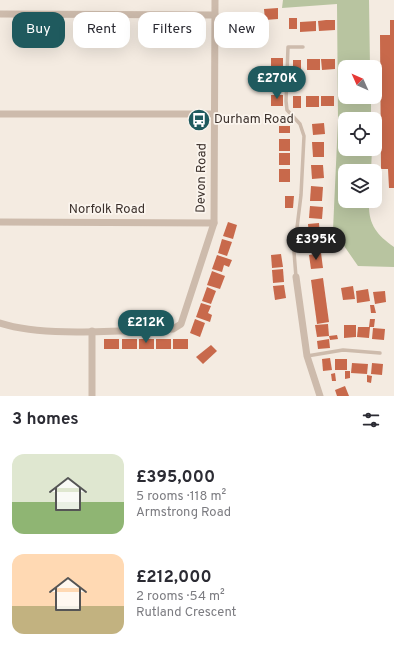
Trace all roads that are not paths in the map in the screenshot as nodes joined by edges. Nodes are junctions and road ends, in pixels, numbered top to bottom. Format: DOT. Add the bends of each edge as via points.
graph roads {
  1 [pos="215,0"];
  2 [pos="215,12"];
  3 [pos="0,14"];
  4 [pos="214,15"];
  5 [pos="303,47"];
  6 [pos="215,48"];
  7 [pos="0,114"];
  8 [pos="215,114"];
  9 [pos="0,222"];
  10 [pos="214,222"];
  11 [pos="296,277"];
  12 [pos="0,323"];
  13 [pos="92,331"];
  14 [pos="380,353"];
  15 [pos="307,356"];
  16 [pos="92,396"];
  17 [pos="320,396"];
  1 -- 2 [label="street, Devon Road"];
  3 -- 4 [label="street"];
  5 -- 11 [label="lane" via="288,47 286,101 287,110 300,124 304,136 301,195 294,252"];
  6 -- 8 [label="street, Devon Road"];
  7 -- 8 [label="street"];
  8 -- 10 [label="street, Devon Road"];
  9 -- 10 [label="street, Norfolk Road"];
  10 -- 13 [label="street, Devon Road" via="179,327"];
  11 -- 15 [label="street"];
  12 -- 13 [label="street" via="42,330"];
  13 -- 16 [label="street"];
  14 -- 15 [label="lane" via="343,350"];
  15 -- 17 [label="street"];
}
